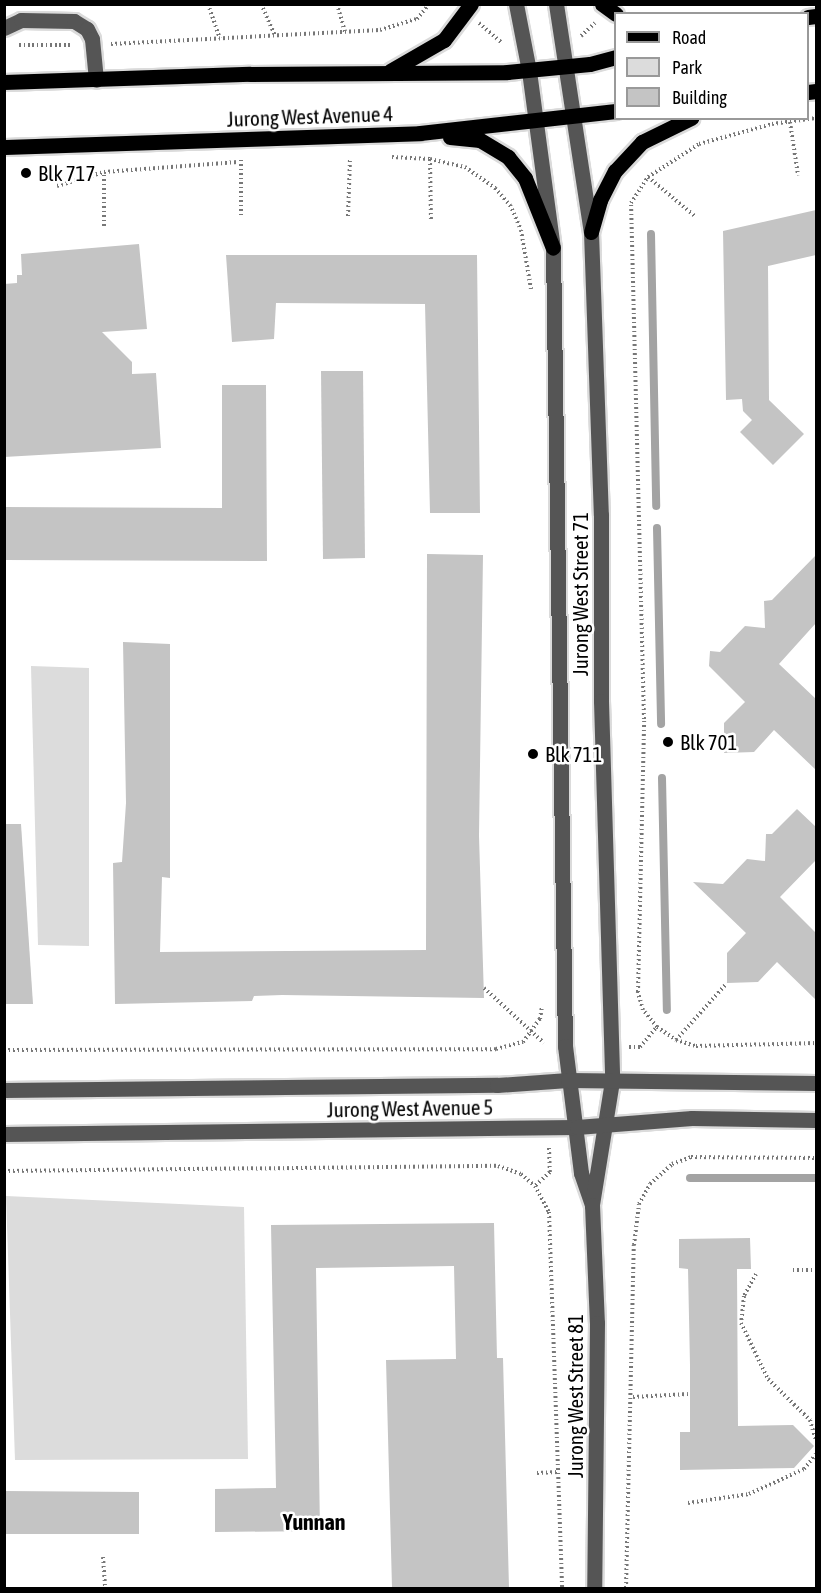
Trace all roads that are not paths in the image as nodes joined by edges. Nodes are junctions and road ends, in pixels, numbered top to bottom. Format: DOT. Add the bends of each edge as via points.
graph roads {
  1 [pos="471,4"];
  2 [pos="516,4"];
  3 [pos="556,4"];
  4 [pos="602,4"];
  5 [pos="614,13"];
  6 [pos="4,27"];
  7 [pos="614,57"];
  8 [pos="566,66"];
  9 [pos="529,71"];
  10 [pos="388,72"];
  11 [pos="96,80"];
  12 [pos="4,82"];
  13 [pos="614,111"];
  14 [pos="574,117"];
  15 [pos="688,120"];
  16 [pos="533,122"];
  17 [pos="420,133"];
  18 [pos="4,147"];
  19 [pos="591,232"];
  20 [pos="553,248"];
  21 [pos="568,1080"];
  22 [pos="612,1081"];
  23 [pos="816,1083"];
  24 [pos="4,1090"];
  25 [pos="816,1120"];
  26 [pos="607,1123"];
  27 [pos="577,1127"];
  28 [pos="4,1134"];
  29 [pos="591,1205"];
  30 [pos="594,1588"];
  1 -- 10 [label="main road" via="444,40"];
  2 -- 9 [label="street, Jurong West Street 71"];
  3 -- 8 [label="street, Jurong West Street 71"];
  4 -- 5 [label="main road"];
  6 -- 11 [label="street" via="21,20 74,21 87,29 93,45"];
  7 -- 8 [label="main road, Jurong West Avenue 4"];
  8 -- 9 [label="main road, Jurong West Avenue 4"];
  8 -- 14 [label="street, Jurong West Street 71"];
  9 -- 10 [label="main road, Jurong West Avenue 4"];
  9 -- 16 [label="street, Jurong West Street 71"];
  10 -- 11 [label="main road, Jurong West Avenue 4"];
  11 -- 12 [label="main road, Jurong West Avenue 4"];
  13 -- 14 [label="main road, Jurong West Avenue 4"];
  14 -- 16 [label="main road, Jurong West Avenue 4"];
  14 -- 19 [label="street, Jurong West Street 71"];
  15 -- 19 [label="main road" via="642,142 615,171 600,200"];
  16 -- 17 [label="main road, Jurong West Avenue 4"];
  16 -- 20 [label="street, Jurong West Street 71"];
  17 -- 18 [label="main road, Jurong West Avenue 4"];
  17 -- 20 [label="main road" via="480,140 508,157 525,178"];
  19 -- 22 [label="street, Jurong West Street 71" via="598,386"];
  20 -- 21 [label="street, Jurong West Street 71"];
  21 -- 22 [label="street, Jurong West Avenue 5"];
  21 -- 24 [label="street, Jurong West Avenue 5" via="497,1085"];
  21 -- 27 [label="street, Jurong West Street 71"];
  22 -- 23 [label="street, Jurong West Avenue 5"];
  22 -- 26 [label="street, Jurong West Street 71"];
  25 -- 26 [label="street, Jurong West Avenue 5" via="692,1118"];
  26 -- 27 [label="street, Jurong West Avenue 5"];
  26 -- 29 [label="street, Jurong West Street 81"];
  27 -- 28 [label="street, Jurong West Avenue 5"];
  27 -- 29 [label="street, Jurong West Street 81" via="581,1173"];
  29 -- 30 [label="street, Jurong West Street 81" via="597,1323"];
}
